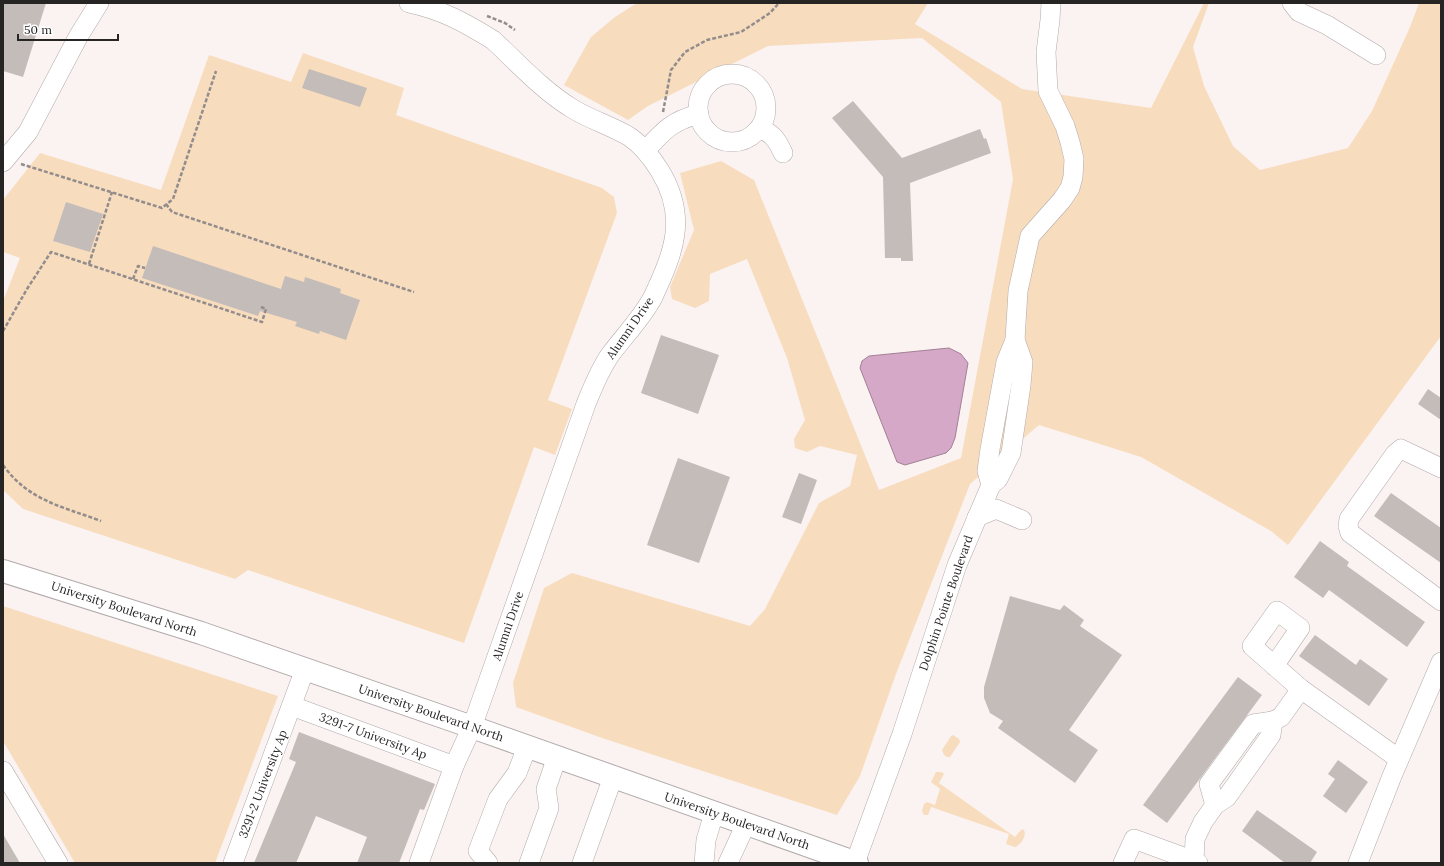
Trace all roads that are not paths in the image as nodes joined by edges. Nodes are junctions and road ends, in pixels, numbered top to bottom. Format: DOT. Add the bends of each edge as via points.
graph roads {
  1 [pos="99,3"];
  2 [pos="409,3"];
  3 [pos="1051,3"];
  4 [pos="1292,3"];
  5 [pos="1376,55"];
  6 [pos="699,114"];
  7 [pos="759,129"];
  8 [pos="646,150"];
  9 [pos="783,153"];
  10 [pos="4,161"];
  11 [pos="1015,340"];
  12 [pos="1441,468"];
  13 [pos="991,485"];
  14 [pos="977,517"];
  15 [pos="1022,520"];
  16 [pos="3,571"];
  17 [pos="1441,601"];
  18 [pos="1441,662"];
  19 [pos="1274,666"];
  20 [pos="305,669"];
  21 [pos="1301,689"];
  22 [pos="292,706"];
  23 [pos="472,727"];
  24 [pos="527,747"];
  25 [pos="557,757"];
  26 [pos="1400,759"];
  27 [pos="454,766"];
  28 [pos="3,771"];
  29 [pos="612,777"];
  30 [pos="714,813"];
  31 [pos="746,824"];
  32 [pos="1196,862"];
  33 [pos="58,863"];
  34 [pos="233,863"];
  35 [pos="420,863"];
  36 [pos="488,863"];
  37 [pos="529,863"];
  38 [pos="582,863"];
  39 [pos="704,863"];
  40 [pos="728,863"];
  41 [pos="856,863"];
  42 [pos="1123,863"];
  43 [pos="1358,863"];
  1 -- 10 [label="street" via="78,37 28,132"];
  2 -- 8 [label="street, Alumni Drive" via="453,16 484,34 572,109 630,137"];
  3 -- 11 [label="street" via="1046,52 1048,92 1070,142 1074,159 1073,177 1070,188 1062,200 1030,236 1018,291"];
  4 -- 5 [label="street" via="1299,12 1327,25"];
  6 -- 7 [label="street" via="710,133 719,139 740,140 751,136"];
  6 -- 7 [label="street" via="699,103 709,83 719,77 741,74 751,79 765,97 764,119"];
  6 -- 8 [label="street" via="669,126"];
  7 -- 9 [label="street" via="775,137"];
  8 -- 23 [label="street, Alumni Drive" via="666,182 672,197 675,214 672,251 649,304 596,378"];
  11 -- 13 [label="street" via="1006,362 990,449 987,471"];
  11 -- 13 [label="street, Dolphin Pointe Boulevard" via="1023,362 1011,453 998,479"];
  12 -- 17 [label="street" via="1401,449 1349,519 1348,526 1350,533"];
  13 -- 14 [label="street, Dolphin Pointe Boulevard"];
  14 -- 15 [label="street" via="996,510"];
  14 -- 41 [label="street, Dolphin Pointe Boulevard" via="957,565 902,734"];
  16 -- 20 [label="main road, University Boulevard North" via="201,633"];
  18 -- 26 [label="street"];
  19 -- 21 [label="street"];
  20 -- 22 [label="street, 3291-2 University Ap"];
  20 -- 23 [label="main road, University Boulevard North"];
  21 -- 26 [label="street"];
  21 -- 32 [label="street" via="1281,717 1273,721 1252,724 1209,784 1215,804 1195,839"];
  22 -- 27 [label="street, 3291-7 University Ap"];
  22 -- 34 [label="street, 3291-2 University Ap"];
  23 -- 24 [label="main road, University Boulevard North"];
  23 -- 27 [label="street, Alumni Drive"];
  24 -- 25 [label="main road, University Boulevard North"];
  24 -- 36 [label="street" via="517,773 498,798 478,851"];
  25 -- 29 [label="main road, University Boulevard North"];
  25 -- 37 [label="street" via="546,789 549,808"];
  26 -- 43 [label="street"];
  27 -- 35 [label="street, Alumni Drive"];
  28 -- 33 [label="street"];
  29 -- 30 [label="main road, University Boulevard North"];
  29 -- 38 [label="street"];
  30 -- 31 [label="main road, University Boulevard North"];
  30 -- 39 [label="street" via="706,840"];
  31 -- 40 [label="street"];
  31 -- 41 [label="main road, University Boulevard North"];
  32 -- 42 [label="street" via="1134,840"];
}
